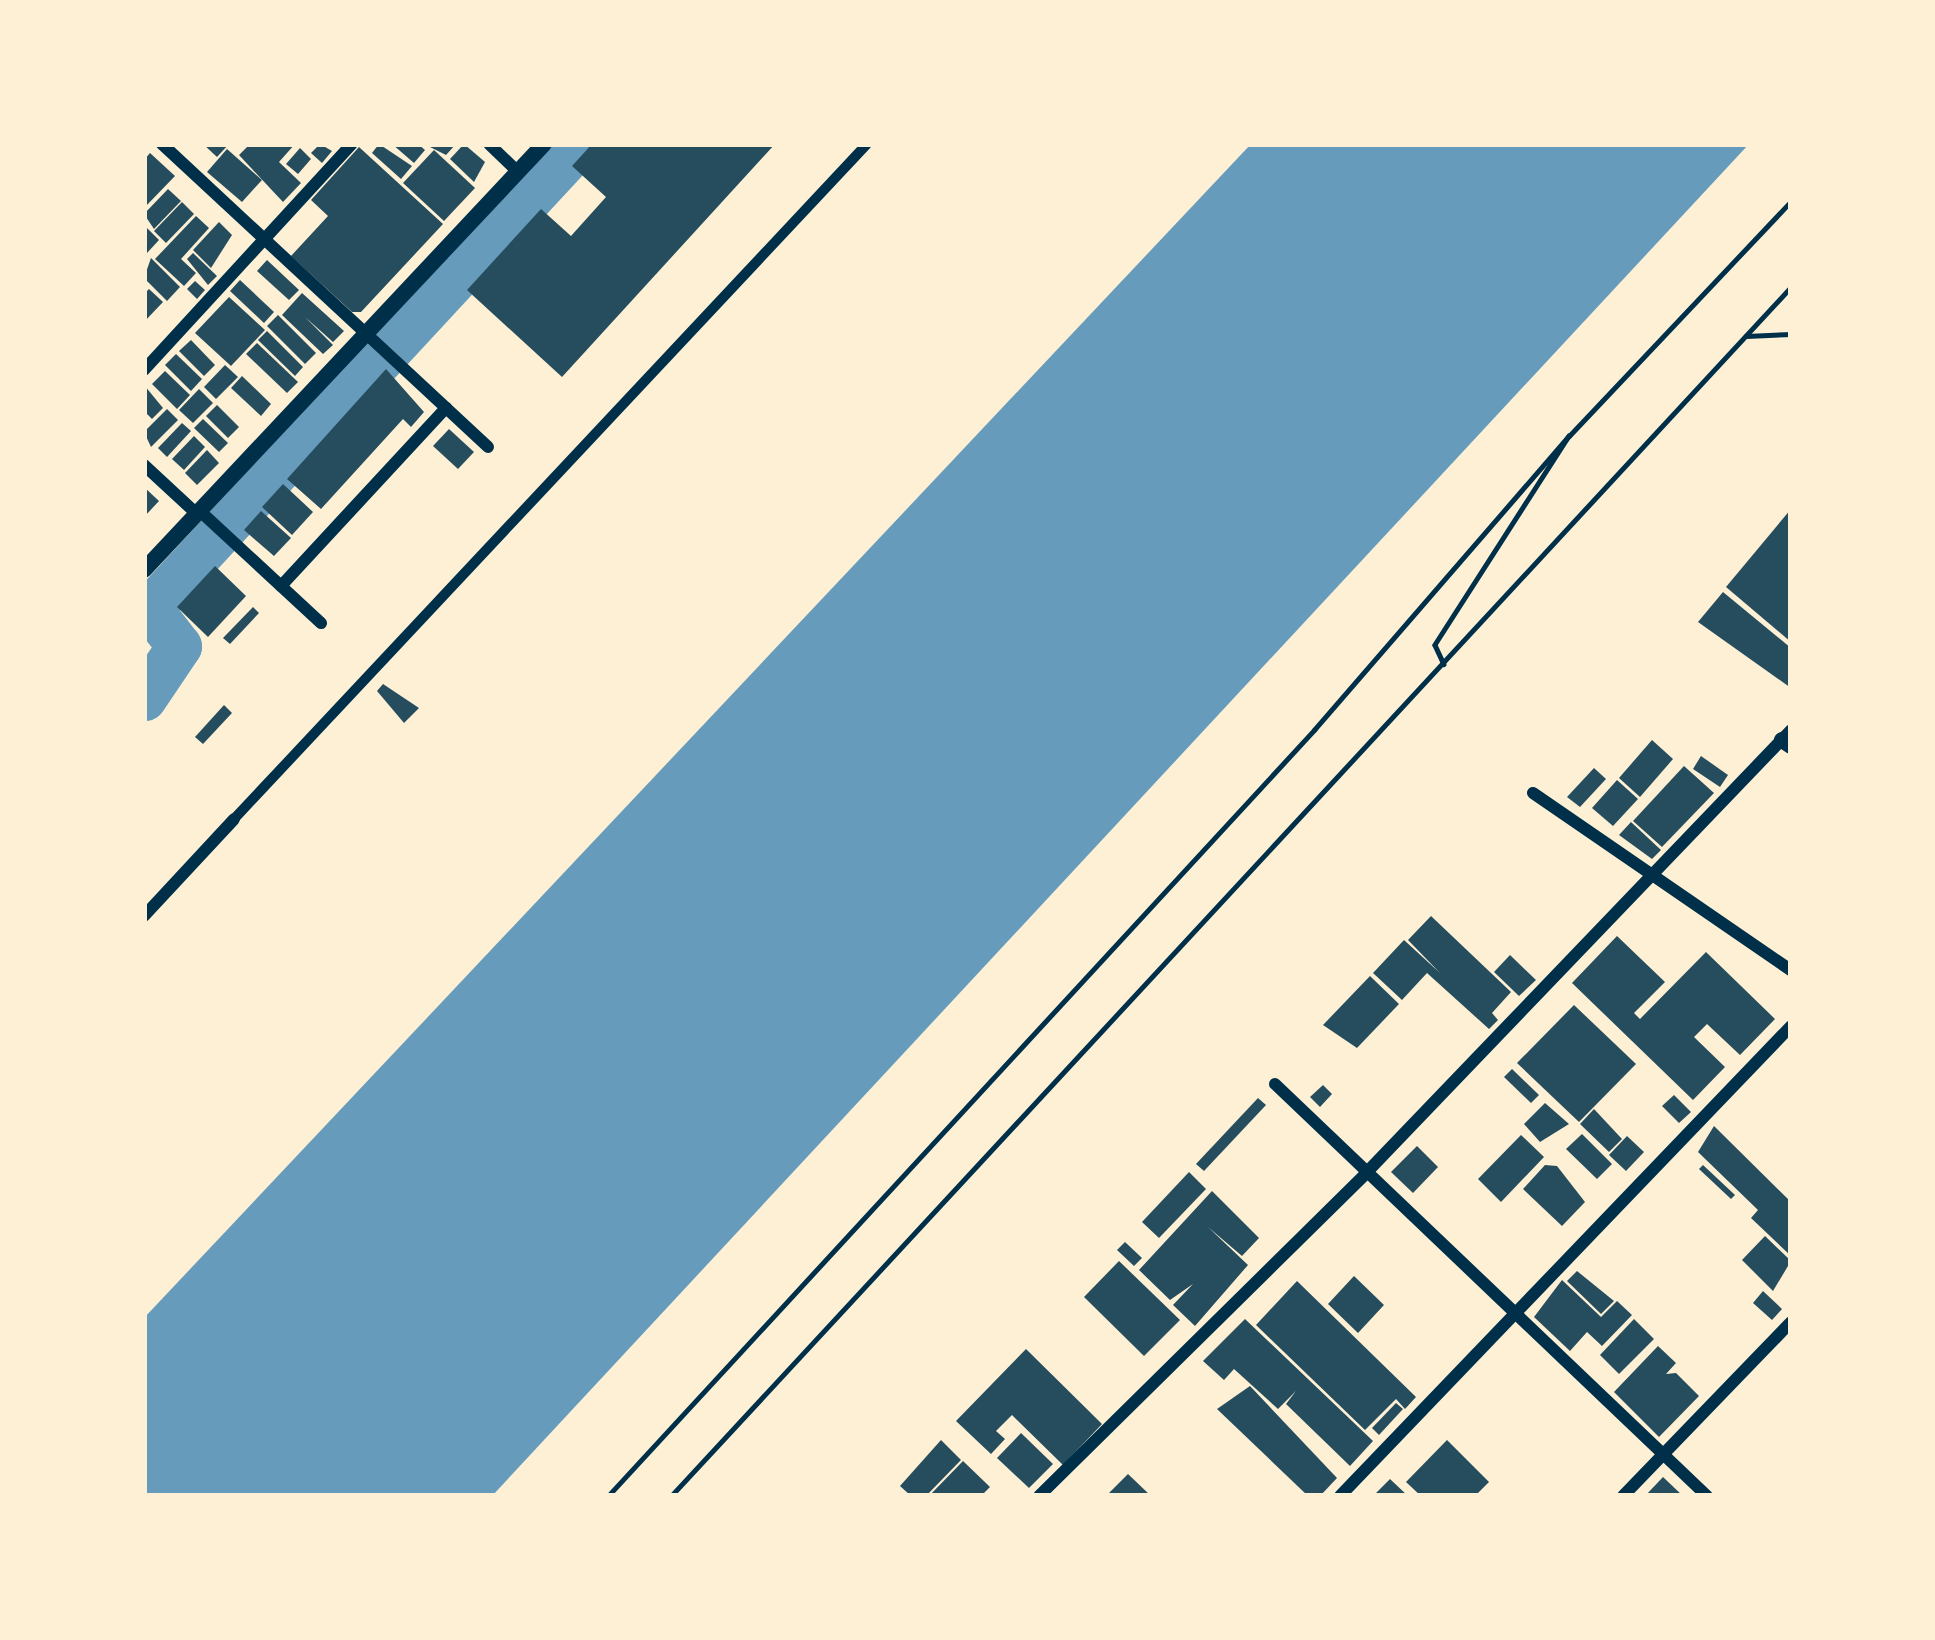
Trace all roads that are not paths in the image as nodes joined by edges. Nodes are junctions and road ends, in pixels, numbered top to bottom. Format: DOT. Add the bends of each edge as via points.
graph roads {
  1 [pos="162,144"];
  2 [pos="352,144"];
  3 [pos="488,144"];
  4 [pos="544,144"];
  5 [pos="867,144"];
  6 [pos="518,172"];
  7 [pos="264,238"];
  8 [pos="367,336"];
  9 [pos="144,370"];
  10 [pos="445,408"];
  11 [pos="488,447"];
  12 [pos="144,465"];
  13 [pos="200,512"];
  14 [pos="144,570"];
  15 [pos="280,585"];
  16 [pos="321,623"];
  17 [pos="1788,739"];
  18 [pos="1533,794"];
  19 [pos="234,819"];
  20 [pos="1651,872"];
  21 [pos="144,916"];
  22 [pos="1791,970"];
  23 [pos="1791,1026"];
  24 [pos="1275,1084"];
  25 [pos="1368,1171"];
  26 [pos="1517,1312"];
  27 [pos="1791,1322"];
  28 [pos="1664,1454"];
  29 [pos="1039,1496"];
  30 [pos="1340,1496"];
  31 [pos="1623,1496"];
  32 [pos="1707,1496"];
  1 -- 7 [label="street"];
  2 -- 7 [label="street"];
  3 -- 6 [label="street"];
  4 -- 6 [label="street"];
  5 -- 19 [label="street"];
  6 -- 8 [label="street"];
  7 -- 8 [label="street"];
  7 -- 9 [label="street"];
  8 -- 10 [label="street"];
  8 -- 13 [label="street"];
  10 -- 11 [label="street"];
  10 -- 15 [label="street"];
  12 -- 13 [label="street"];
  13 -- 14 [label="street"];
  13 -- 15 [label="street"];
  15 -- 16 [label="street"];
  17 -- 20 [label="street"];
  18 -- 20 [label="street"];
  19 -- 21 [label="street"];
  20 -- 22 [label="street"];
  20 -- 25 [label="street"];
  23 -- 26 [label="street"];
  24 -- 25 [label="street"];
  25 -- 26 [label="street"];
  25 -- 29 [label="street"];
  26 -- 28 [label="street"];
  26 -- 30 [label="street"];
  27 -- 28 [label="street"];
  28 -- 31 [label="street"];
  28 -- 32 [label="street"];
}
